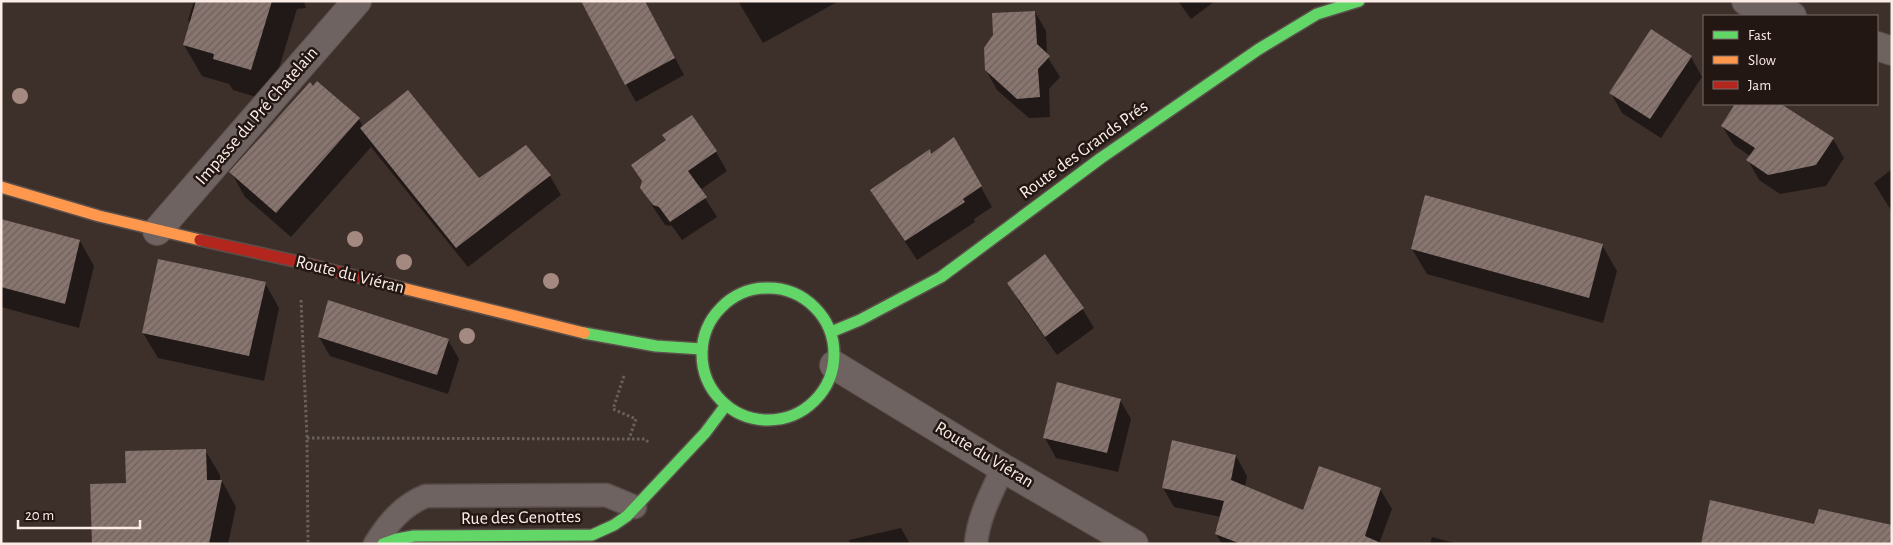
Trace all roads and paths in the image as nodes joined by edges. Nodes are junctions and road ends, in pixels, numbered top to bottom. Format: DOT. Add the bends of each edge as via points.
graph roads {
  1 [pos="357,1"];
  2 [pos="1358,1"];
  3 [pos="1746,1"];
  4 [pos="1789,15"];
  5 [pos="1878,46"];
  6 [pos="1892,51"];
  7 [pos="1,187"];
  8 [pos="156,231"];
  9 [pos="299,262"];
  10 [pos="831,332"];
  11 [pos="636,342"];
  12 [pos="702,349"];
  13 [pos="834,365"];
  14 [pos="726,405"];
  15 [pos="307,438"];
  16 [pos="629,439"];
  17 [pos="673,468"];
  18 [pos="1004,468"];
  19 [pos="635,507"];
  20 [pos="308,544"];
  21 [pos="376,544"];
  22 [pos="383,544"];
  23 [pos="976,544"];
  24 [pos="1134,544"];
  1 -- 8 [label="street, Impasse du Pré Chatelain"];
  2 -- 10 [label="street, Route des Grands Prés" via="1317,14 1267,44 1101,158 941,277"];
  3 -- 4 [label="street"];
  5 -- 6 [label="street"];
  7 -- 8 [label="street, Route du Viéran"];
  8 -- 9 [label="street, Route du Viéran"];
  9 -- 11 [label="street, Route du Viéran" via="581,332"];
  9 -- 15 [label="path"];
  10 -- 12 [label="street" via="814,305 801,295 767,287 748,290 731,298 717,311 707,327"];
  10 -- 13 [label="street"];
  11 -- 12 [label="street, Route du Viéran"];
  11 -- 16 [label="path" via="613,409 636,419"];
  12 -- 14 [label="street" via="706,378"];
  13 -- 14 [label="street" via="827,385 815,402 797,414 780,420 761,420"];
  13 -- 18 [label="street, Route du Viéran"];
  14 -- 17 [label="street, Rue des Genottes"];
  15 -- 16 [label="path"];
  15 -- 20 [label="path"];
  16 -- 17 [label="path" via="644,439"];
  17 -- 19 [label="street, Rue des Genottes"];
  18 -- 23 [label="lane" via="985,507"];
  18 -- 24 [label="street, Route du Viéran"];
  19 -- 21 [label="lane" via="606,495 426,496 404,508"];
  19 -- 22 [label="street, Rue des Genottes" via="614,525 592,535 414,536"];
}
